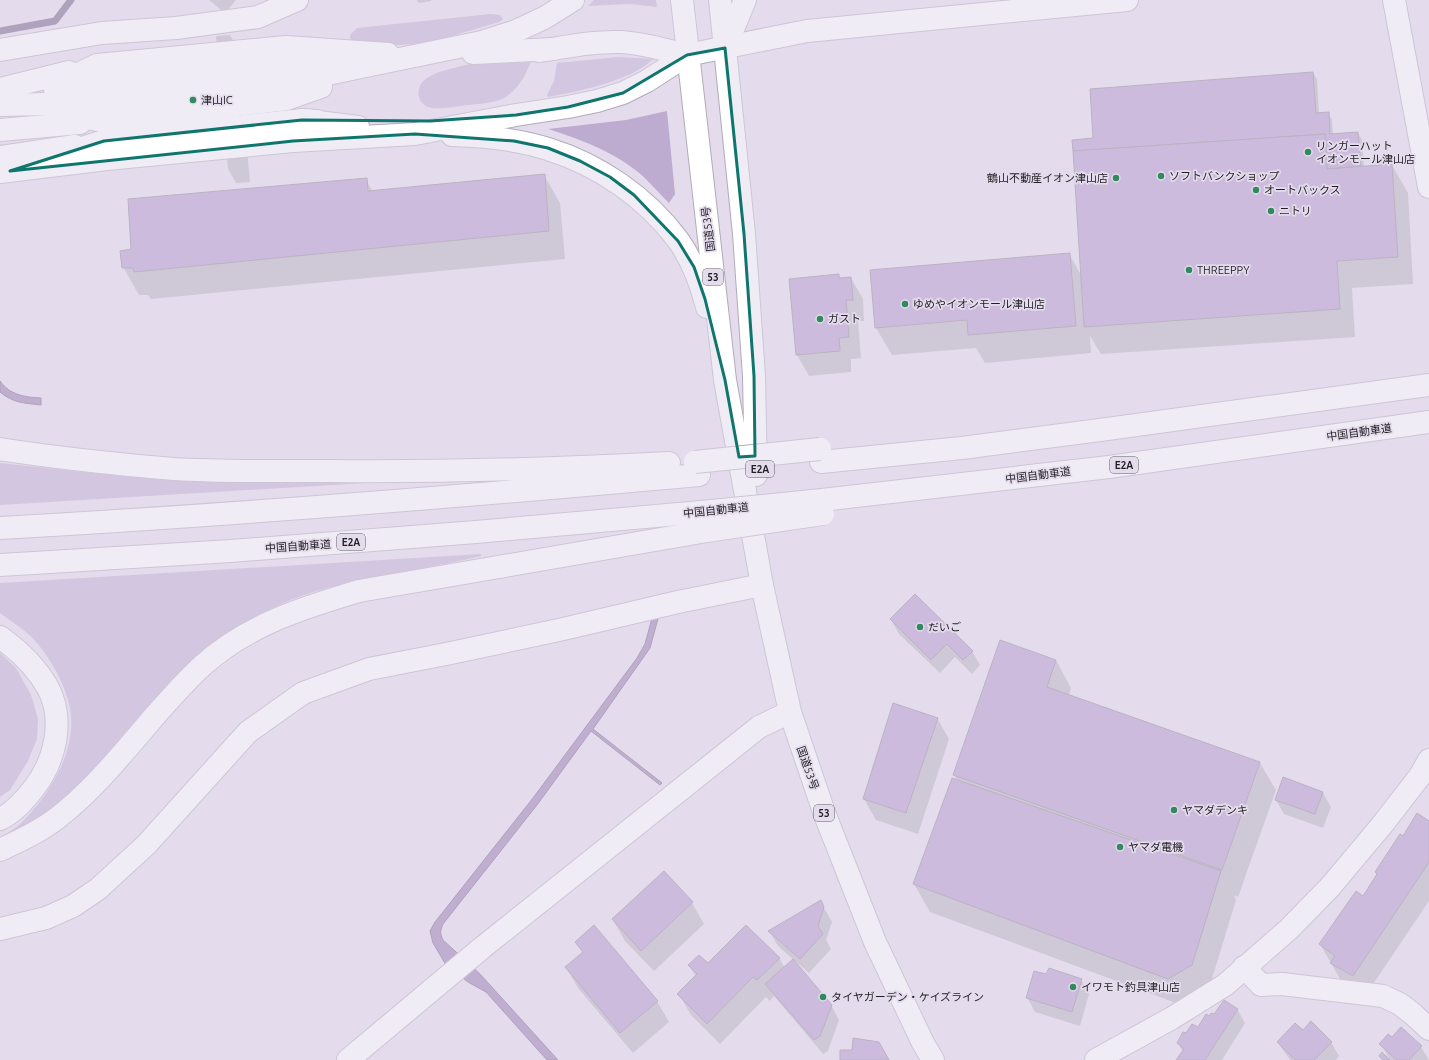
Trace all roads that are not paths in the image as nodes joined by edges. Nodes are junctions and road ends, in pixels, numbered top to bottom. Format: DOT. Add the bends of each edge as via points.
graph roads {
  1 [pos="297,0"];
  2 [pos="573,0"];
  3 [pos="682,0"];
  4 [pos="720,0"];
  5 [pos="745,0"];
  6 [pos="1127,0"];
  7 [pos="1394,0"];
  8 [pos="554,48"];
  9 [pos="725,48"];
  10 [pos="0,50"];
  11 [pos="687,55"];
  12 [pos="415,56"];
  13 [pos="97,65"];
  14 [pos="0,89"];
  15 [pos="287,99"];
  16 [pos="5,107"];
  17 [pos="516,115"];
  18 [pos="302,120"];
  19 [pos="0,130"];
  20 [pos="104,131"];
  21 [pos="415,134"];
  22 [pos="3,168"];
  23 [pos="1429,186"];
  24 [pos="725,380"];
  25 [pos="1422,387"];
  26 [pos="1427,422"];
  27 [pos="0,449"];
  28 [pos="697,468"];
  29 [pos="704,522"];
  30 [pos="0,528"];
  31 [pos="757,552"];
  32 [pos="0,565"];
  33 [pos="762,585"];
  34 [pos="0,637"];
  35 [pos="790,712"];
  36 [pos="1429,760"];
  37 [pos="0,819"];
  38 [pos="0,850"];
  39 [pos="0,929"];
  40 [pos="1244,967"];
  41 [pos="1429,1029"];
  42 [pos="348,1060"];
  43 [pos="933,1060"];
  44 [pos="1096,1060"];
  1 -- 10 [label="main road" via="258,17 176,28 102,33"];
  2 -- 12 [label="main road" via="516,31 482,42"];
  3 -- 11 [label="main road, 国道53号 / 53"];
  4 -- 9 [label="main road, 国道53号 / 53"];
  5 -- 9 [label="main road"];
  6 -- 9 [label="main road" via="807,32"];
  7 -- 23 [label="main road"];
  8 -- 11 [label="main road" via="620,42"];
  8 -- 12 [label="main road"];
  8 -- 15 [label="main road" via="400,71"];
  9 -- 11 [label="main road"];
  9 -- 31 [label="main road, 国道53号 / 53" via="744,234 754,376"];
  11 -- 17 [label="main road" via="623,93 568,108"];
  11 -- 24 [label="main road, 国道53号 / 53"];
  12 -- 13 [label="main road" via="286,47"];
  12 -- 15 [label="main road"];
  12 -- 16 [label="main road" via="285,65 98,84"];
  13 -- 14 [label="main road"];
  13 -- 16 [label="main road"];
  15 -- 20 [label="main road"];
  16 -- 20 [label="main road"];
  17 -- 18 [label="main road" via="387,122"];
  17 -- 21 [label="main road"];
  18 -- 20 [label="main road"];
  18 -- 21 [label="main road"];
  19 -- 20 [label="main road"];
  20 -- 22 [label="main road"];
  21 -- 22 [label="main road" via="286,142"];
  21 -- 24 [label="main road" via="474,136 548,148 610,177 634,194 678,241 694,267 705,299"];
  24 -- 31 [label="main road, 国道53号 / 53"];
  25 -- 28 [label="main road, E2A" via="962,448 821,456"];
  26 -- 29 [label="main road, 中国自動車道 / E2A, bridge"];
  27 -- 28 [label="main road" via="51,457 175,469 419,472"];
  28 -- 30 [label="main road, E2A" via="453,497"];
  29 -- 32 [label="main road, 中国自動車道 / E2A" via="460,534"];
  29 -- 38 [label="main road" via="359,591 270,621 237,640 203,666 169,699 103,776 78,801 55,820"];
  31 -- 33 [label="main road, 国道53号 / 53"];
  33 -- 35 [label="main road, 国道53号 / 53"];
  33 -- 39 [label="main road" via="368,669 303,693 248,732 146,845 98,889 73,906 46,918"];
  34 -- 37 [label="main road" via="34,668 48,688 56,711 57,735 52,758 41,779 24,801"];
  35 -- 42 [label="main road" via="759,727 483,947"];
  35 -- 43 [label="main road, 国道53号 / 53" via="824,815 875,942"];
  36 -- 40 [label="main road" via="1420,776 1382,825 1330,887 1289,929"];
  40 -- 41 [label="main road" via="1261,985 1282,984 1382,996 1400,1004"];
  40 -- 44 [label="main road" via="1225,985"];
}
